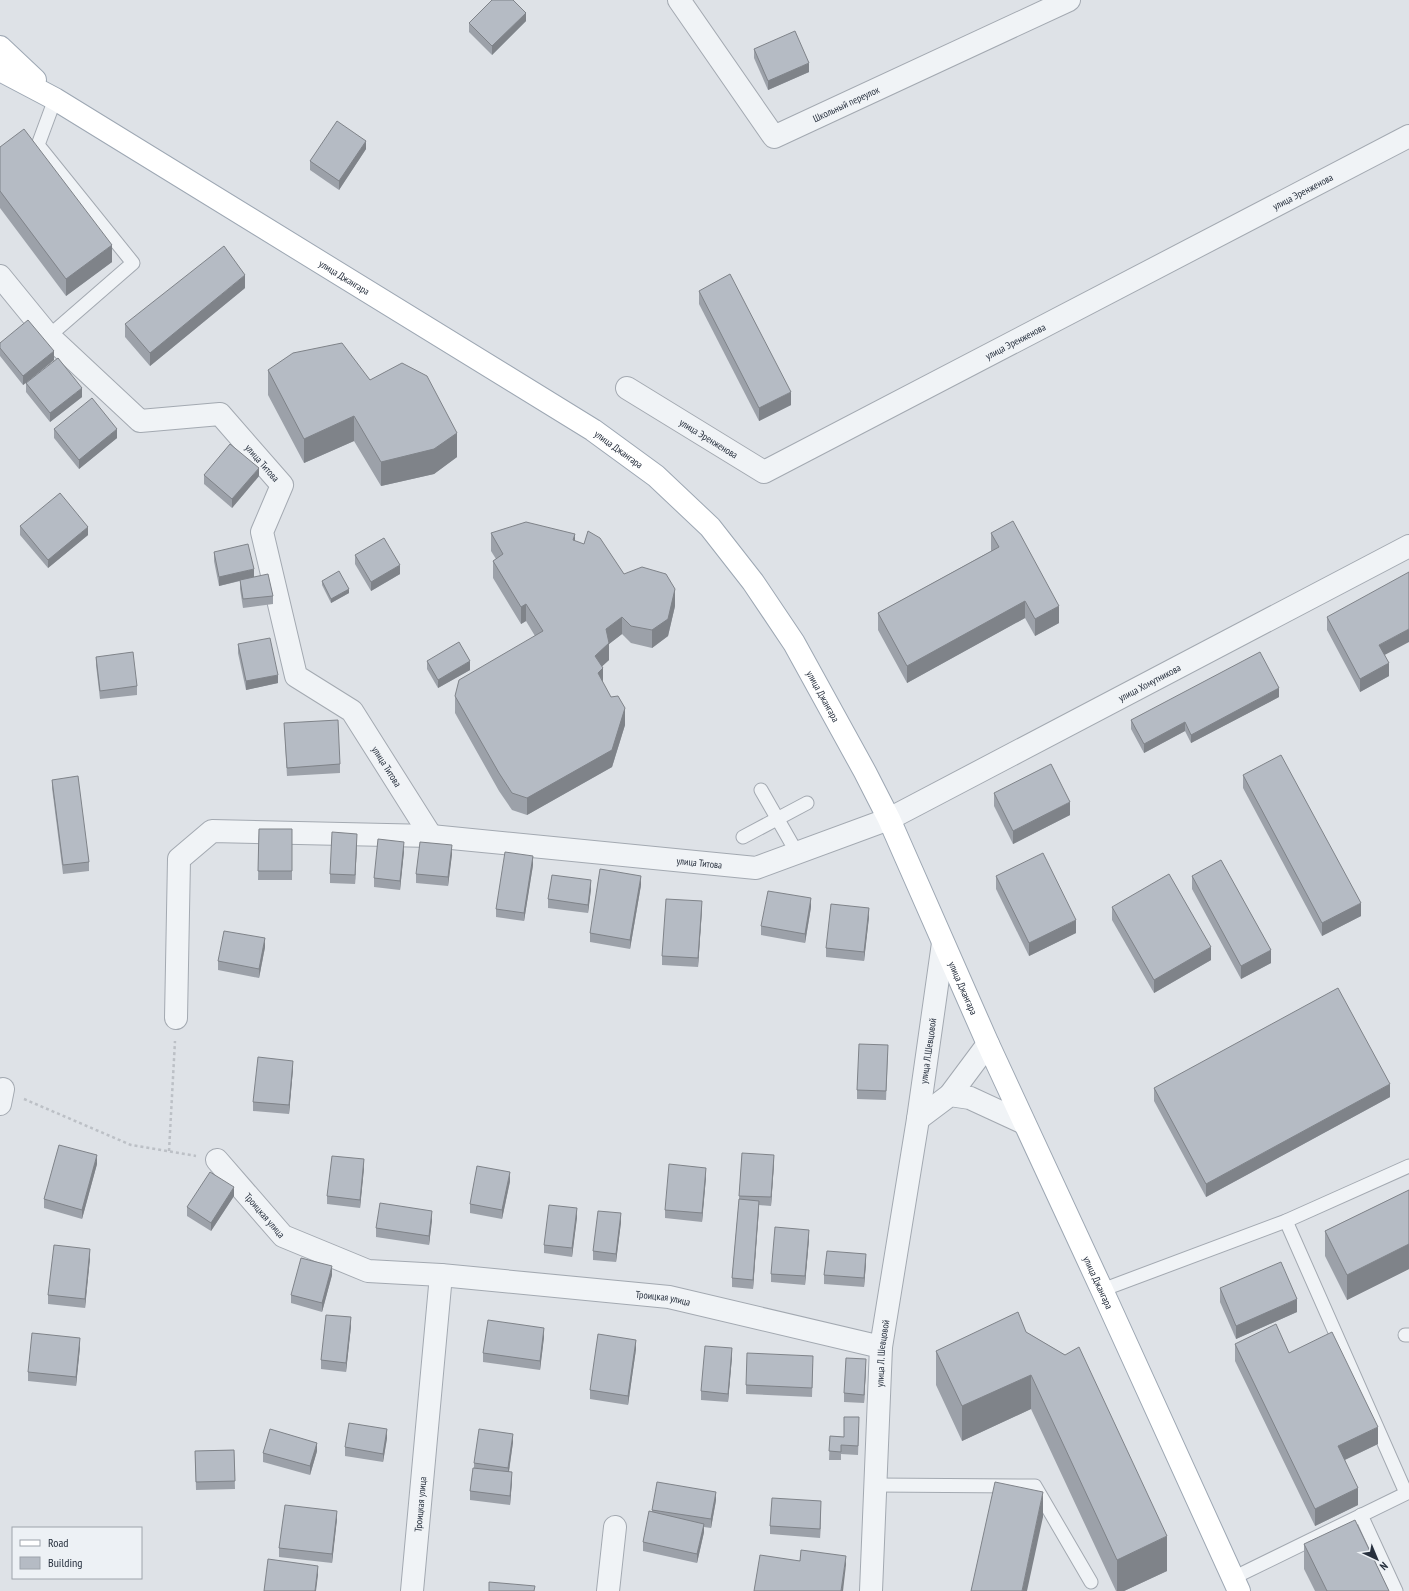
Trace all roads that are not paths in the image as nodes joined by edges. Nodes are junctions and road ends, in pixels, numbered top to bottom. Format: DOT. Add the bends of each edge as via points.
graph roads {
  1 [pos="679,0"];
  2 [pos="1069,0"];
  3 [pos="0,47"];
  4 [pos="0,70"];
  5 [pos="55,99"];
  6 [pos="1409,136"];
  7 [pos="0,276"];
  8 [pos="49,336"];
  9 [pos="627,388"];
  10 [pos="1409,546"];
  11 [pos="761,790"];
  12 [pos="807,803"];
  13 [pos="777,819"];
  14 [pos="889,819"];
  15 [pos="431,836"];
  16 [pos="743,837"];
  17 [pos="796,853"];
  18 [pos="943,943"];
  19 [pos="176,1018"];
  20 [pos="988,1044"];
  21 [pos="950,1096"];
  22 [pos="918,1119"];
  23 [pos="1024,1123"];
  24 [pos="217,1160"];
  25 [pos="1409,1166"];
  26 [pos="1286,1221"];
  27 [pos="441,1275"];
  28 [pos="1102,1290"];
  29 [pos="881,1346"];
  30 [pos="875,1485"];
  31 [pos="1408,1492"];
  32 [pos="1362,1515"];
  33 [pos="615,1527"];
  34 [pos="1091,1582"];
  35 [pos="1236,1584"];
  36 [pos="412,1591"];
  37 [pos="608,1591"];
  38 [pos="871,1591"];
  39 [pos="1396,1591"];
  1 -- 2 [label="street, Школьный переулок" via="774,137"];
  3 -- 5 [label="main road, улица Джангара"];
  4 -- 5 [label="main road, улица Джангара"];
  5 -- 8 [label="lane" via="38,145 133,263"];
  5 -- 14 [label="main road, улица Джангара" via="593,430 656,476 710,527 753,582 794,643"];
  6 -- 9 [label="street, улица Эренженова" via="764,472"];
  7 -- 8 [label="street, улица Титова"];
  8 -- 15 [label="street, улица Титова" via="140,421 220,414 282,485 262,532 296,676 352,711"];
  10 -- 14 [label="street, улица Хомутникова"];
  11 -- 13 [label="lane"];
  12 -- 13 [label="lane"];
  13 -- 16 [label="lane"];
  13 -- 17 [label="lane"];
  14 -- 17 [label="street, улица Титова"];
  14 -- 18 [label="main road, улица Джангара"];
  15 -- 17 [label="street, улица Титова" via="756,868"];
  15 -- 19 [label="street, улица Титова" via="212,831 179,859"];
  18 -- 20 [label="main road, улица Джангара"];
  18 -- 22 [label="street, улица Л.Шевцовой"];
  20 -- 21 [label="street"];
  20 -- 23 [label="main road, улица Джангара"];
  21 -- 22 [label="street"];
  21 -- 23 [label="street" via="970,1098"];
  22 -- 29 [label="street, улица Л. Шевцовой"];
  23 -- 28 [label="main road, улица Джангара"];
  24 -- 27 [label="street, Троицкая улица" via="283,1236 368,1271"];
  25 -- 26 [label="lane"];
  26 -- 28 [label="lane"];
  26 -- 31 [label="lane"];
  27 -- 29 [label="street, Троицкая улица" via="669,1297"];
  27 -- 36 [label="street, Троицкая улица"];
  28 -- 35 [label="main road, улица Джангара"];
  29 -- 30 [label="street, улица Л. Шевцовой"];
  30 -- 34 [label="lane" via="1035,1486"];
  30 -- 38 [label="street, улица Л. Шевцовой"];
  31 -- 32 [label="lane"];
  32 -- 35 [label="lane"];
  32 -- 39 [label="lane"];
  33 -- 37 [label="street"];
}
